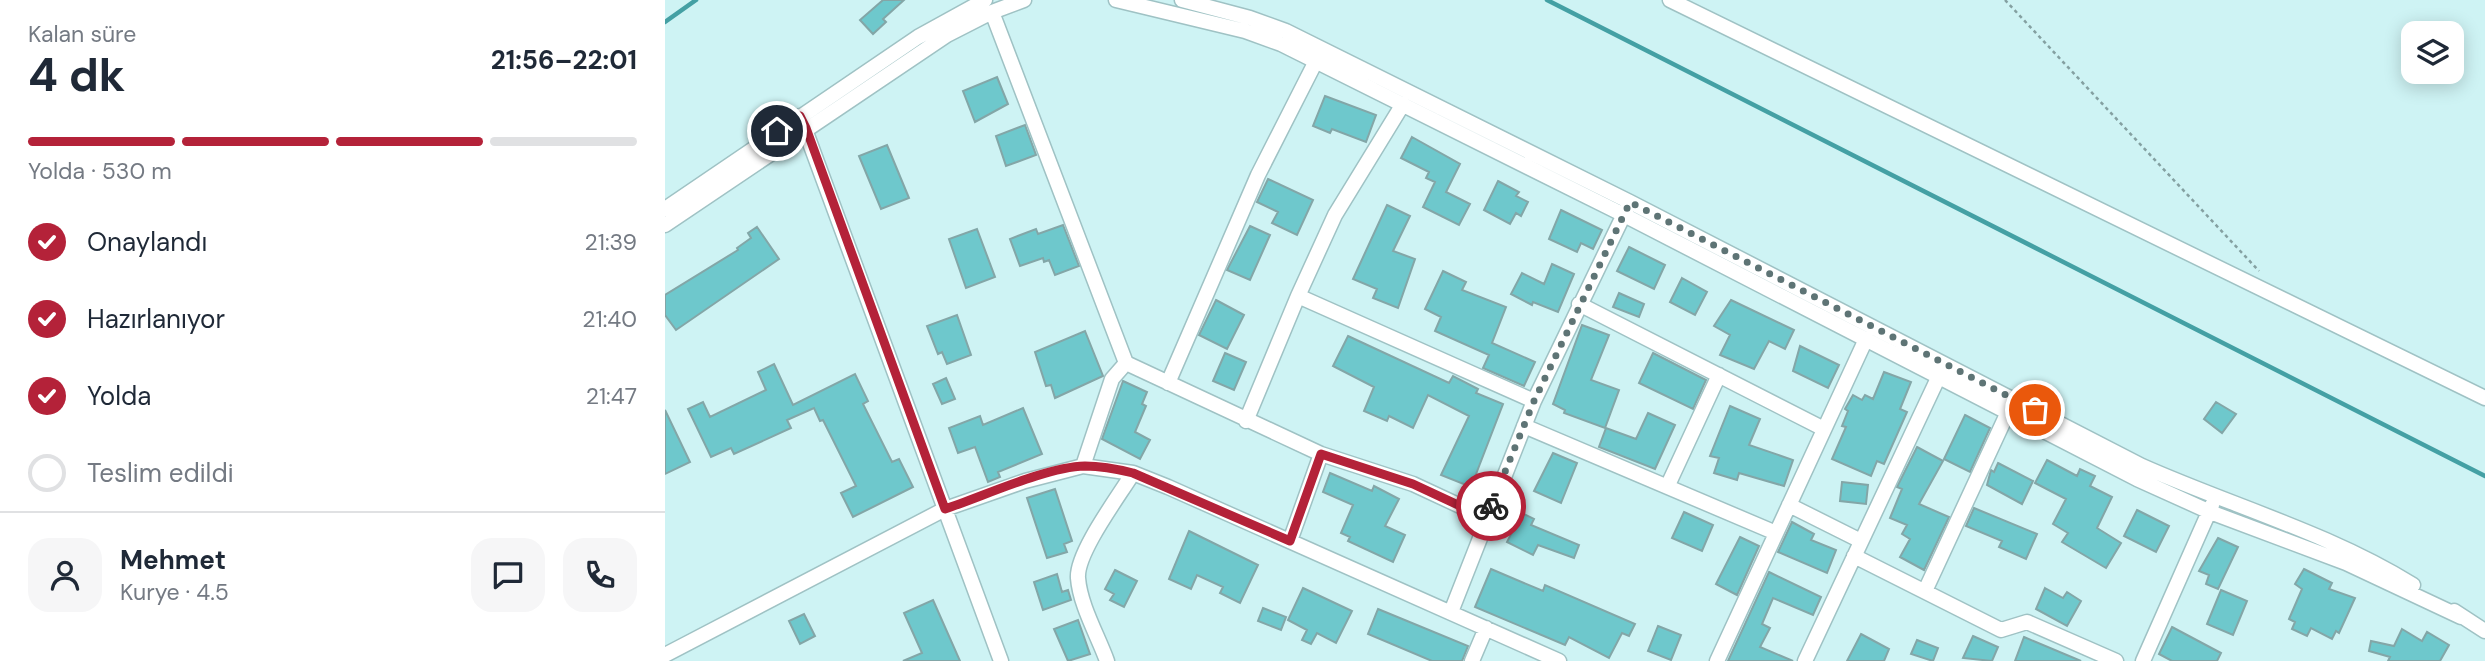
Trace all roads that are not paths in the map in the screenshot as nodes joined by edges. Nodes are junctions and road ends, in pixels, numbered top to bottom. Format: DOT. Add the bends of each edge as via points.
graph roads {
  1 [pos="1024,0"];
  2 [pos="1116,0"];
  3 [pos="1182,0"];
  4 [pos="1670,0"];
  5 [pos="988,6"];
  6 [pos="1316,61"];
  7 [pos="1403,104"];
  8 [pos="803,122"];
  9 [pos="665,209"];
  10 [pos="1627,209"];
  11 [pos="665,225"];
  12 [pos="1298,296"];
  13 [pos="1579,304"];
  14 [pos="1866,339"];
  15 [pos="1126,363"];
  16 [pos="1719,375"];
  17 [pos="1939,376"];
  18 [pos="1168,383"];
  19 [pos="2485,398"];
  20 [pos="1534,401"];
  21 [pos="2008,412"];
  22 [pos="1246,421"];
  23 [pos="1524,426"];
  24 [pos="1824,429"];
  25 [pos="1321,454"];
  26 [pos="1083,466"];
  27 [pos="1133,473"];
  28 [pos="1668,485"];
  29 [pos="1789,505"];
  30 [pos="2212,505"];
  31 [pos="945,509"];
  32 [pos="1486,518"];
  33 [pos="1776,533"];
  34 [pos="1290,541"];
  35 [pos="1861,541"];
  36 [pos="1854,556"];
  37 [pos="1925,591"];
  38 [pos="1451,612"];
  39 [pos="1486,628"];
  40 [pos="2485,631"];
  41 [pos="665,655"];
  42 [pos="1000,661"];
  43 [pos="1107,661"];
  44 [pos="1472,661"];
  45 [pos="1559,661"];
  46 [pos="1717,661"];
  47 [pos="1805,661"];
  48 [pos="2116,661"];
  49 [pos="2143,661"];
  1 -- 5 [label="street"];
  2 -- 6 [label="street" via="1245,31"];
  3 -- 10 [label="street" via="1286,31"];
  4 -- 19 [label="street"];
  5 -- 8 [label="street"];
  5 -- 15 [label="street"];
  6 -- 7 [label="street"];
  6 -- 18 [label="street" via="1252,187"];
  7 -- 10 [label="street"];
  7 -- 12 [label="street" via="1335,215"];
  8 -- 9 [label="street"];
  8 -- 11 [label="street"];
  8 -- 31 [label="street"];
  10 -- 13 [label="street"];
  10 -- 14 [label="street"];
  10 -- 30 [label="street"];
  12 -- 20 [label="street"];
  12 -- 22 [label="street"];
  13 -- 16 [label="street"];
  13 -- 20 [label="street"];
  14 -- 17 [label="street"];
  14 -- 24 [label="street"];
  15 -- 18 [label="street"];
  15 -- 26 [label="street" via="1112,379"];
  16 -- 24 [label="street"];
  16 -- 28 [label="street"];
  17 -- 21 [label="street"];
  17 -- 35 [label="street"];
  18 -- 22 [label="street"];
  20 -- 23 [label="street"];
  21 -- 30 [label="street"];
  21 -- 37 [label="street"];
  22 -- 25 [label="street"];
  23 -- 28 [label="street"];
  23 -- 32 [label="street"];
  24 -- 29 [label="street"];
  25 -- 32 [label="street" via="1413,484"];
  25 -- 34 [label="street"];
  26 -- 27 [label="street"];
  26 -- 31 [label="street"];
  27 -- 34 [label="street"];
  27 -- 43 [label="street" via="1078,572"];
  28 -- 33 [label="street"];
  29 -- 33 [label="street"];
  29 -- 35 [label="street"];
  30 -- 40 [label="street"];
  30 -- 49 [label="street"];
  31 -- 41 [label="street"];
  31 -- 42 [label="street"];
  32 -- 38 [label="street"];
  33 -- 46 [label="street"];
  34 -- 38 [label="street"];
  35 -- 36 [label="street"];
  36 -- 37 [label="street"];
  36 -- 47 [label="street"];
  37 -- 48 [label="street" via="2001,629 2027,622"];
  38 -- 39 [label="street"];
  39 -- 44 [label="street"];
  39 -- 45 [label="street"];
}
